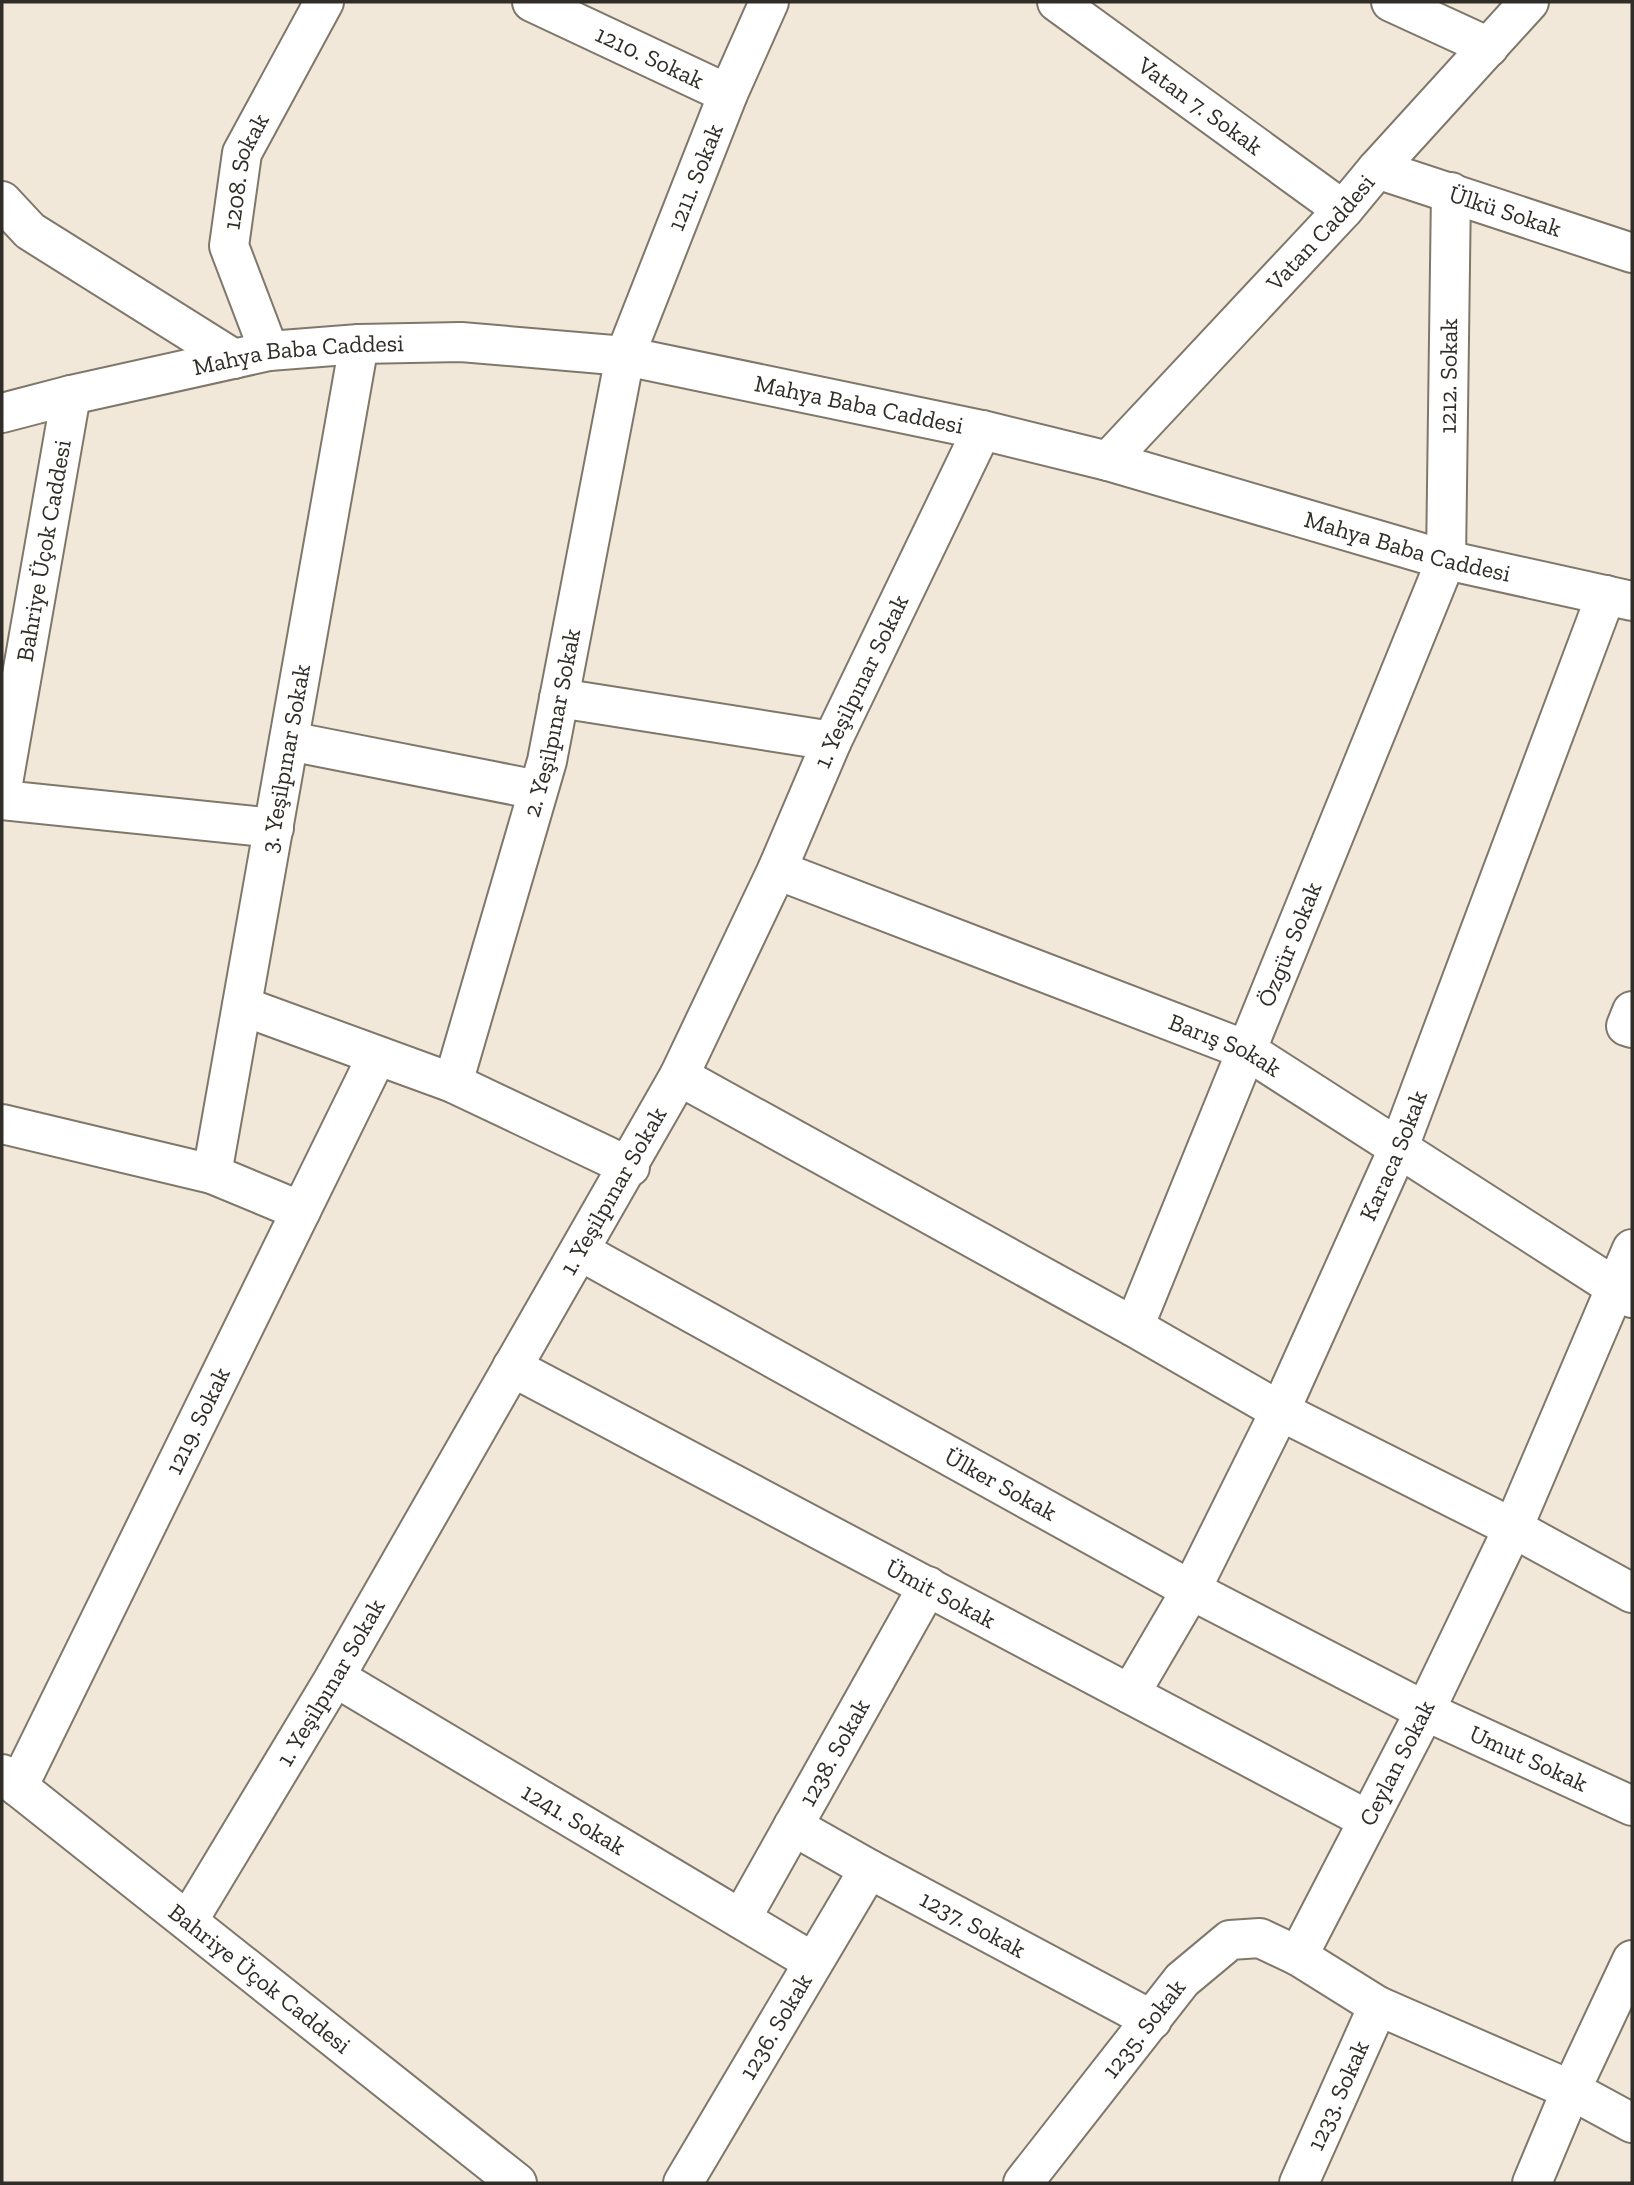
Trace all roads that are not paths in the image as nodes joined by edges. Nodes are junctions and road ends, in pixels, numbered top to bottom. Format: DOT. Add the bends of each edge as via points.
graph roads {
  1 [pos="324,2"];
  2 [pos="532,2"];
  3 [pos="769,2"];
  4 [pos="1057,2"];
  5 [pos="1391,2"];
  6 [pos="1529,2"];
  7 [pos="1489,47"];
  8 [pos="728,94"];
  9 [pos="1377,169"];
  10 [pos="1451,192"];
  11 [pos="2,201"];
  12 [pos="1343,210"];
  13 [pos="1632,253"];
  14 [pos="359,344"];
  15 [pos="252,355"];
  16 [pos="625,356"];
  17 [pos="71,395"];
  18 [pos="2,413"];
  19 [pos="982,430"];
  20 [pos="1108,461"];
  21 [pos="1446,560"];
  22 [pos="1619,598"];
  23 [pos="559,698"];
  24 [pos="289,741"];
  25 [pos="832,741"];
  26 [pos="2,789"];
  27 [pos="538,790"];
  28 [pos="2,800"];
  29 [pos="274,828"];
  30 [pos="777,870"];
  31 [pos="242,1006"];
  32 [pos="1632,1011"];
  33 [pos="1632,1028"];
  34 [pos="1245,1050"];
  35 [pos="377,1056"];
  36 [pos="679,1076"];
  37 [pos="453,1083"];
  38 [pos="2,1124"];
  39 [pos="1399,1147"];
  40 [pos="630,1167"];
  41 [pos="212,1174"];
  42 [pos="301,1211"];
  43 [pos="1632,1249"];
  44 [pos="580,1251"];
  45 [pos="1624,1294"];
  46 [pos="1134,1327"];
  47 [pos="512,1367"];
  48 [pos="1280,1411"];
  49 [pos="1513,1528"];
  50 [pos="928,1586"];
  51 [pos="1191,1590"];
  52 [pos="1632,1593"];
  53 [pos="335,1677"];
  54 [pos="1130,1693"];
  55 [pos="1425,1712"];
  56 [pos="10,1780"];
  57 [pos="1632,1806"];
  58 [pos="1368,1820"];
  59 [pos="793,1826"];
  60 [pos="869,1869"];
  61 [pos="741,1919"];
  62 [pos="188,1921"];
  63 [pos="1297,1956"];
  64 [pos="1632,1961"];
  65 [pos="813,1962"];
  66 [pos="1378,2006"];
  67 [pos="1152,2020"];
  68 [pos="1572,2090"];
  69 [pos="1632,2123"];
  70 [pos="517,2183"];
  71 [pos="683,2183"];
  72 [pos="1023,2183"];
  73 [pos="1299,2183"];
  74 [pos="1532,2183"];
  1 -- 15 [label="street, 1208. Sokak" via="242,153 229,246"];
  2 -- 8 [label="street, 1210. Sokak"];
  3 -- 8 [label="street, 1211. Sokak"];
  4 -- 12 [label="street, Vatan 7. Sokak"];
  5 -- 7 [label="street"];
  6 -- 7 [label="street, Vatan Caddesi"];
  7 -- 9 [label="street, Vatan Caddesi"];
  8 -- 16 [label="street, 1211. Sokak"];
  9 -- 10 [label="street, Ülkü Sokak"];
  9 -- 12 [label="street, Vatan Caddesi"];
  10 -- 13 [label="street, Ülkü Sokak"];
  10 -- 21 [label="street, 1212. Sokak"];
  11 -- 15 [label="street" via="30,231"];
  12 -- 20 [label="street, Vatan Caddesi"];
  14 -- 15 [label="street, Mahya Baba Caddesi"];
  14 -- 16 [label="street, Mahya Baba Caddesi" via="461,342"];
  14 -- 24 [label="street, 3. Yeşilpınar Sokak"];
  15 -- 17 [label="street, Mahya Baba Caddesi"];
  16 -- 19 [label="street, Mahya Baba Caddesi"];
  16 -- 23 [label="street, 2. Yeşilpınar Sokak"];
  17 -- 18 [label="street, Mahya Baba Caddesi"];
  17 -- 26 [label="street, Bahriye Üçok Caddesi"];
  19 -- 20 [label="street, Mahya Baba Caddesi"];
  19 -- 25 [label="street, 1. Yeşilpınar Sokak"];
  20 -- 21 [label="street, Mahya Baba Caddesi"];
  21 -- 22 [label="street, Mahya Baba Caddesi"];
  21 -- 34 [label="street, Özgür Sokak"];
  22 -- 39 [label="street, Karaca Sokak"];
  23 -- 25 [label="street"];
  23 -- 27 [label="street, 2. Yeşilpınar Sokak"];
  24 -- 27 [label="street"];
  24 -- 29 [label="street, 3. Yeşilpınar Sokak"];
  25 -- 30 [label="street, 1. Yeşilpınar Sokak"];
  27 -- 37 [label="street, 2. Yeşilpınar Sokak"];
  28 -- 29 [label="street"];
  29 -- 31 [label="street, 3. Yeşilpınar Sokak"];
  30 -- 34 [label="street, Barış Sokak"];
  30 -- 36 [label="street, 1. Yeşilpınar Sokak"];
  31 -- 35 [label="street"];
  31 -- 41 [label="street, 3. Yeşilpınar Sokak"];
  32 -- 33 [label="street" via="1626,1026"];
  34 -- 39 [label="street, Barış Sokak"];
  34 -- 46 [label="street, Özgür Sokak"];
  35 -- 37 [label="street"];
  35 -- 42 [label="street, 1219. Sokak"];
  36 -- 40 [label="street, 1. Yeşilpınar Sokak"];
  36 -- 46 [label="street"];
  37 -- 40 [label="street"];
  38 -- 41 [label="street"];
  39 -- 45 [label="street, Barış Sokak"];
  39 -- 48 [label="street, Karaca Sokak"];
  40 -- 44 [label="street, 1. Yeşilpınar Sokak"];
  41 -- 42 [label="street"];
  42 -- 56 [label="street, 1219. Sokak"];
  43 -- 45 [label="street, Ceylan Sokak"];
  44 -- 47 [label="street, 1. Yeşilpınar Sokak"];
  44 -- 51 [label="street, Ülker Sokak"];
  45 -- 49 [label="street, Ceylan Sokak"];
  46 -- 48 [label="street"];
  47 -- 50 [label="street, Ümit Sokak"];
  47 -- 53 [label="street, 1. Yeşilpınar Sokak"];
  48 -- 49 [label="street"];
  48 -- 51 [label="street, Karaca Sokak"];
  49 -- 52 [label="street"];
  49 -- 55 [label="street, Ceylan Sokak"];
  50 -- 54 [label="street, Ümit Sokak"];
  50 -- 59 [label="street, 1238. Sokak"];
  51 -- 54 [label="street, Karaca Sokak"];
  51 -- 55 [label="street, Ülker Sokak"];
  53 -- 61 [label="street, 1241. Sokak"];
  53 -- 62 [label="street, 1. Yeşilpınar Sokak"];
  54 -- 58 [label="street, Ümit Sokak"];
  55 -- 57 [label="street, Umut Sokak"];
  55 -- 58 [label="street, Ceylan Sokak"];
  56 -- 62 [label="street, Bahriye Üçok Caddesi"];
  58 -- 63 [label="street, Ceylan Sokak"];
  59 -- 60 [label="street, 1237. Sokak"];
  59 -- 61 [label="street, 1238. Sokak"];
  60 -- 65 [label="street, 1236. Sokak"];
  60 -- 67 [label="street, 1237. Sokak"];
  61 -- 65 [label="street, 1241. Sokak"];
  62 -- 70 [label="street, Bahriye Üçok Caddesi"];
  63 -- 66 [label="street"];
  63 -- 67 [label="street, 1235. Sokak" via="1260,1938 1230,1940 1182,1980"];
  64 -- 68 [label="street"];
  65 -- 71 [label="street, 1236. Sokak"];
  66 -- 68 [label="street"];
  66 -- 73 [label="street, 1233. Sokak"];
  67 -- 72 [label="street, 1235. Sokak"];
  68 -- 69 [label="street"];
  68 -- 74 [label="street"];
}
